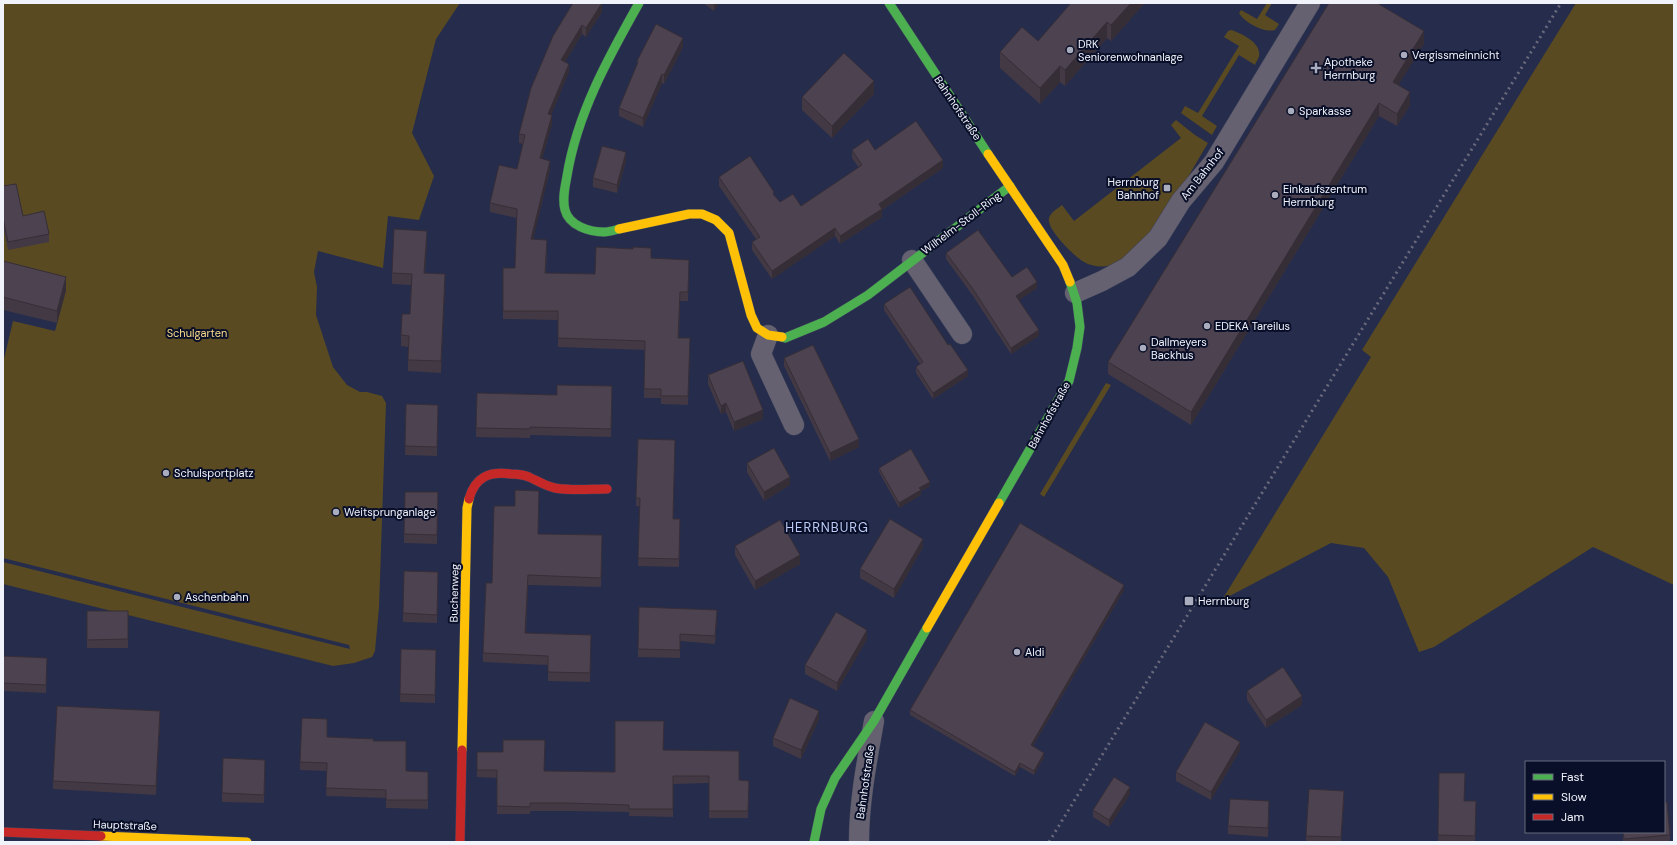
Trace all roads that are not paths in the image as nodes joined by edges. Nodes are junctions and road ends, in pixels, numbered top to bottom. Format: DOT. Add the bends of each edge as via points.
graph roads {
  1 [pos="639,3"];
  2 [pos="890,3"];
  3 [pos="1310,3"];
  4 [pos="1010,186"];
  5 [pos="912,260"];
  6 [pos="1075,293"];
  7 [pos="962,334"];
  8 [pos="768,335"];
  9 [pos="794,425"];
  10 [pos="607,489"];
  11 [pos="874,721"];
  12 [pos="3,832"];
  13 [pos="246,842"];
  14 [pos="460,842"];
  15 [pos="814,842"];
  16 [pos="859,842"];
  1 -- 8 [label="street" via="609,56 586,106 571,152 565,189 565,211 571,221 582,228 604,232 689,214 702,214 716,220 729,233 751,315 757,328"];
  2 -- 4 [label="street, Bahnhofstraße"];
  3 -- 6 [label="street, Am Bahnhof" via="1214,162 1181,201 1158,238 1128,267"];
  4 -- 5 [label="street, Wilhelm-Stoll-Ring"];
  4 -- 6 [label="street, Bahnhofstraße" via="1063,265"];
  5 -- 7 [label="street, Wilhelm-Stoll-Ring"];
  5 -- 8 [label="street, Wilhelm-Stoll-Ring" via="868,295 824,322 785,338"];
  6 -- 11 [label="street, Bahnhofstraße" via="1080,325 1077,351 1069,381"];
  8 -- 9 [label="street" via="761,354"];
  10 -- 14 [label="street, Buchenweg" via="548,486 518,474 498,473 484,476 475,483 470,494 467,508"];
  11 -- 15 [label="street, Bahnhofstraße" via="846,759 824,802"];
  11 -- 16 [label="street, Bahnhofstraße" via="866,764"];
  12 -- 13 [label="street, Hauptstraße"];
}
